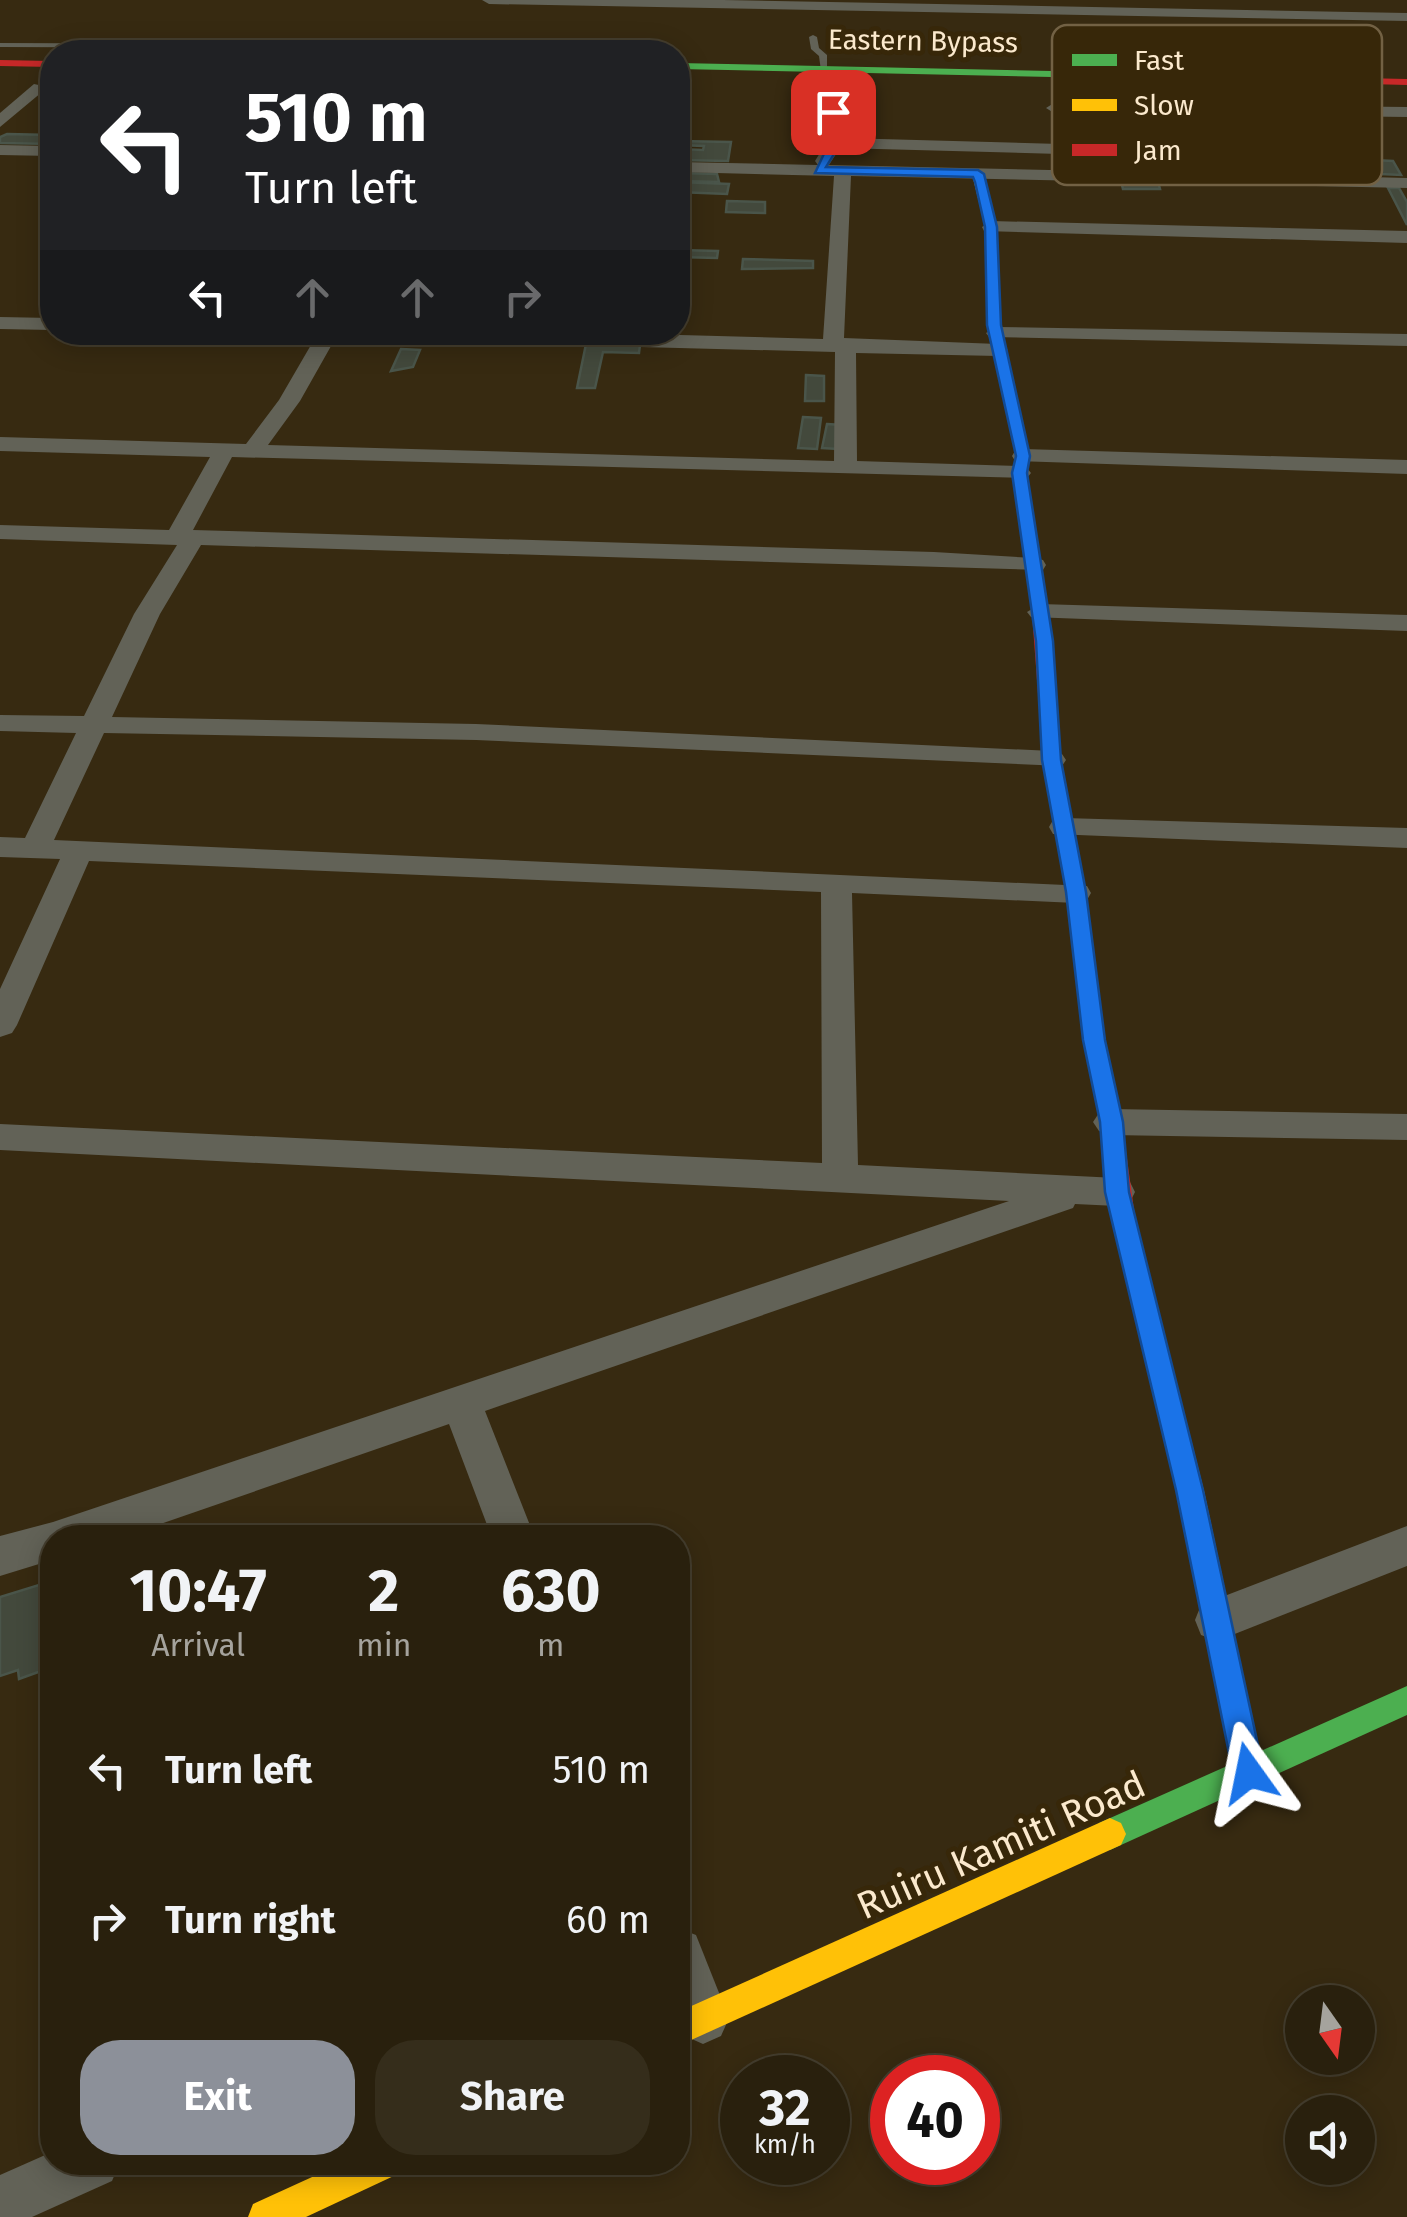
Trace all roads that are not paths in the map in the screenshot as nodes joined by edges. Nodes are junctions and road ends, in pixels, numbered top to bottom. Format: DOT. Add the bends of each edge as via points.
graph roads {
  1 [pos="490,0"];
  2 [pos="770,3"];
  3 [pos="1407,17"];
  4 [pos="813,37"];
  5 [pos="0,48"];
  6 [pos="40,48"];
  7 [pos="40,52"];
  8 [pos="0,63"];
  9 [pos="40,64"];
  10 [pos="690,67"];
  11 [pos="828,75"];
  12 [pos="690,78"];
  13 [pos="1052,78"];
  14 [pos="1382,82"];
  15 [pos="1407,82"];
  16 [pos="1045,85"];
  17 [pos="1052,86"];
  18 [pos="40,88"];
  19 [pos="1407,92"];
  20 [pos="1382,94"];
  21 [pos="1052,110"];
  22 [pos="1382,110"];
  23 [pos="1407,112"];
  24 [pos="0,122"];
  25 [pos="1052,128"];
  26 [pos="835,143"];
  27 [pos="0,150"];
  28 [pos="40,151"];
  29 [pos="690,167"];
  30 [pos="819,170"];
  31 [pos="844,171"];
  32 [pos="978,174"];
  33 [pos="1052,176"];
  34 [pos="1382,182"];
  35 [pos="1407,183"];
  36 [pos="991,227"];
  37 [pos="1407,237"];
  38 [pos="8,323"];
  39 [pos="40,323"];
  40 [pos="690,340"];
  41 [pos="1407,340"];
  42 [pos="997,342"];
  43 [pos="0,344"];
  44 [pos="840,344"];
  45 [pos="321,345"];
  46 [pos="0,444"];
  47 [pos="224,452"];
  48 [pos="251,452"];
  49 [pos="1021,464"];
  50 [pos="1407,467"];
  51 [pos="846,469"];
  52 [pos="0,532"];
  53 [pos="185,538"];
  54 [pos="1034,565"];
  55 [pos="1040,612"];
  56 [pos="1407,623"];
  57 [pos="0,724"];
  58 [pos="92,727"];
  59 [pos="1052,760"];
  60 [pos="1064,828"];
  61 [pos="1407,838"];
  62 [pos="0,847"];
  63 [pos="35,848"];
  64 [pos="80,850"];
  65 [pos="836,885"];
  66 [pos="1076,892"];
  67 [pos="0,1025"];
  68 [pos="1111,1122"];
  69 [pos="1407,1127"];
  70 [pos="0,1137"];
  71 [pos="840,1180"];
  72 [pos="1099,1192"];
  73 [pos="461,1403"];
  74 [pos="100,1525"];
  75 [pos="509,1525"];
  76 [pos="40,1544"];
  77 [pos="1407,1546"];
  78 [pos="0,1556"];
  79 [pos="1216,1620"];
  80 [pos="1407,1700"];
  81 [pos="1249,1773"];
  82 [pos="690,2024"];
  83 [pos="63,2175"];
  84 [pos="358,2175"];
  85 [pos="0,2203"];
  86 [pos="270,2216"];
  1 -- 2 [label="street"];
  2 -- 3 [label="street"];
  4 -- 11 [label="lane"];
  5 -- 6 [label="lane"];
  5 -- 7 [label="main road"];
  8 -- 9 [label="main road"];
  10 -- 11 [label="main road, Eastern Bypass"];
  11 -- 12 [label="main road, Eastern Bypass"];
  11 -- 13 [label="main road, Eastern Bypass"];
  11 -- 16 [label="main road, Eastern Bypass"];
  11 -- 26 [label="street"];
  14 -- 15 [label="main road, Eastern Bypass"];
  16 -- 17 [label="main road, Eastern Bypass"];
  16 -- 21 [label="street"];
  18 -- 24 [label="street"];
  19 -- 20 [label="main road, Eastern Bypass"];
  22 -- 23 [label="street"];
  25 -- 26 [label="street"];
  26 -- 30 [label="street"];
  27 -- 28 [label="street"];
  29 -- 30 [label="street"];
  30 -- 31 [label="street"];
  31 -- 32 [label="street"];
  31 -- 44 [label="street"];
  32 -- 33 [label="street"];
  32 -- 36 [label="main road"];
  34 -- 35 [label="street"];
  36 -- 37 [label="street"];
  36 -- 42 [label="main road"];
  38 -- 39 [label="street"];
  38 -- 43 [label="street"];
  40 -- 44 [label="street"];
  41 -- 42 [label="street"];
  42 -- 44 [label="street"];
  42 -- 49 [label="main road"];
  44 -- 51 [label="street"];
  45 -- 48 [label="street"];
  46 -- 47 [label="street"];
  47 -- 48 [label="street"];
  47 -- 53 [label="street"];
  48 -- 51 [label="street"];
  49 -- 50 [label="street"];
  49 -- 51 [label="street"];
  49 -- 54 [label="main road"];
  52 -- 53 [label="street"];
  53 -- 54 [label="street"];
  53 -- 58 [label="street"];
  54 -- 55 [label="main road"];
  55 -- 56 [label="street"];
  55 -- 59 [label="main road"];
  57 -- 58 [label="street"];
  58 -- 59 [label="street" via="476,732"];
  58 -- 63 [label="street"];
  59 -- 60 [label="main road"];
  60 -- 61 [label="street"];
  60 -- 66 [label="main road"];
  62 -- 63 [label="street"];
  63 -- 64 [label="street"];
  64 -- 65 [label="street"];
  64 -- 67 [label="street"];
  65 -- 66 [label="street"];
  65 -- 71 [label="street"];
  66 -- 68 [label="main road"];
  68 -- 69 [label="street"];
  68 -- 72 [label="main road"];
  70 -- 71 [label="street"];
  71 -- 72 [label="street"];
  72 -- 73 [label="street"];
  72 -- 79 [label="main road" via="1190,1490"];
  73 -- 74 [label="street"];
  73 -- 75 [label="street"];
  76 -- 78 [label="street"];
  77 -- 79 [label="street"];
  79 -- 81 [label="main road"];
  80 -- 81 [label="main road, Ruiru Kamiti Road"];
  81 -- 82 [label="main road, Ruiru Kamiti Road"];
  83 -- 85 [label="street"];
  84 -- 86 [label="main road"];
}
